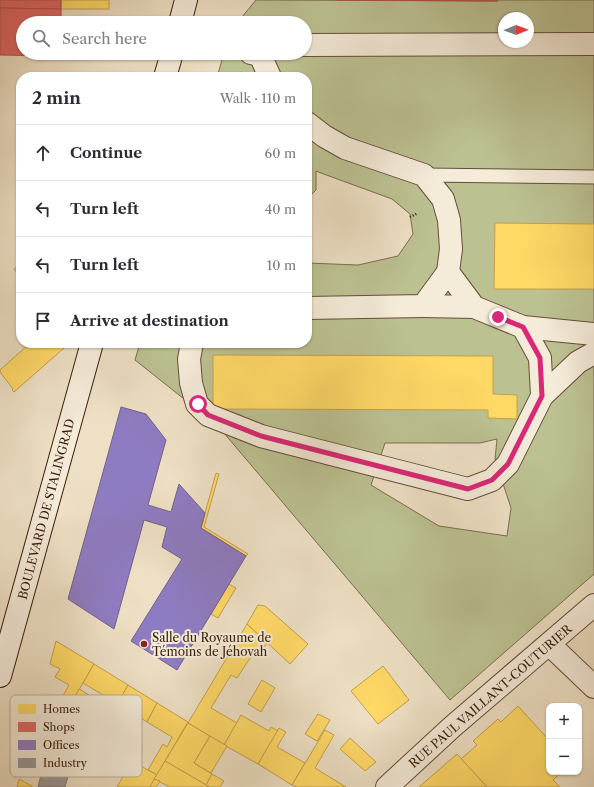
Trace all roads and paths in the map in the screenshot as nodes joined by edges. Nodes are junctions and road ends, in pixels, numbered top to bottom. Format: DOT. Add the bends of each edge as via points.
graph roads {
  1 [pos="186,0"];
  2 [pos="182,16"];
  3 [pos="594,44"];
  4 [pos="312,45"];
  5 [pos="170,60"];
  6 [pos="263,60"];
  7 [pos="166,72"];
  8 [pos="268,72"];
  9 [pos="312,127"];
  10 [pos="424,175"];
  11 [pos="594,177"];
  12 [pos="448,272"];
  13 [pos="422,306"];
  14 [pos="474,307"];
  15 [pos="312,308"];
  16 [pos="523,327"];
  17 [pos="594,334"];
  18 [pos="91,348"];
  19 [pos="191,348"];
  20 [pos="594,353"];
  21 [pos="542,396"];
  22 [pos="594,605"];
  23 [pos="549,644"];
  24 [pos="0,676"];
  25 [pos="594,687"];
  26 [pos="387,787"];
  1 -- 2 [label="street"];
  3 -- 4 [label="street"];
  5 -- 7 [label="street"];
  6 -- 8 [label="street"];
  9 -- 10 [label="street" via="345,148"];
  10 -- 11 [label="lane"];
  10 -- 12 [label="street" via="443,199 449,220 451,249"];
  12 -- 13 [label="street"];
  12 -- 14 [label="street"];
  13 -- 14 [label="street"];
  13 -- 15 [label="street"];
  14 -- 16 [label="street"];
  16 -- 17 [label="street"];
  16 -- 21 [label="street" via="540,358"];
  18 -- 24 [label="street, BOULEVARD DE STALINGRAD"];
  19 -- 21 [label="street" via="189,359 191,383 198,404 208,415 261,436 468,489 492,480 508,464"];
  20 -- 21 [label="street" via="578,362"];
  22 -- 23 [label="street, RUE PAUL VAILLANT-COUTURIER"];
  23 -- 25 [label="street"];
  23 -- 26 [label="street, RUE PAUL VAILLANT-COUTURIER"];
}
